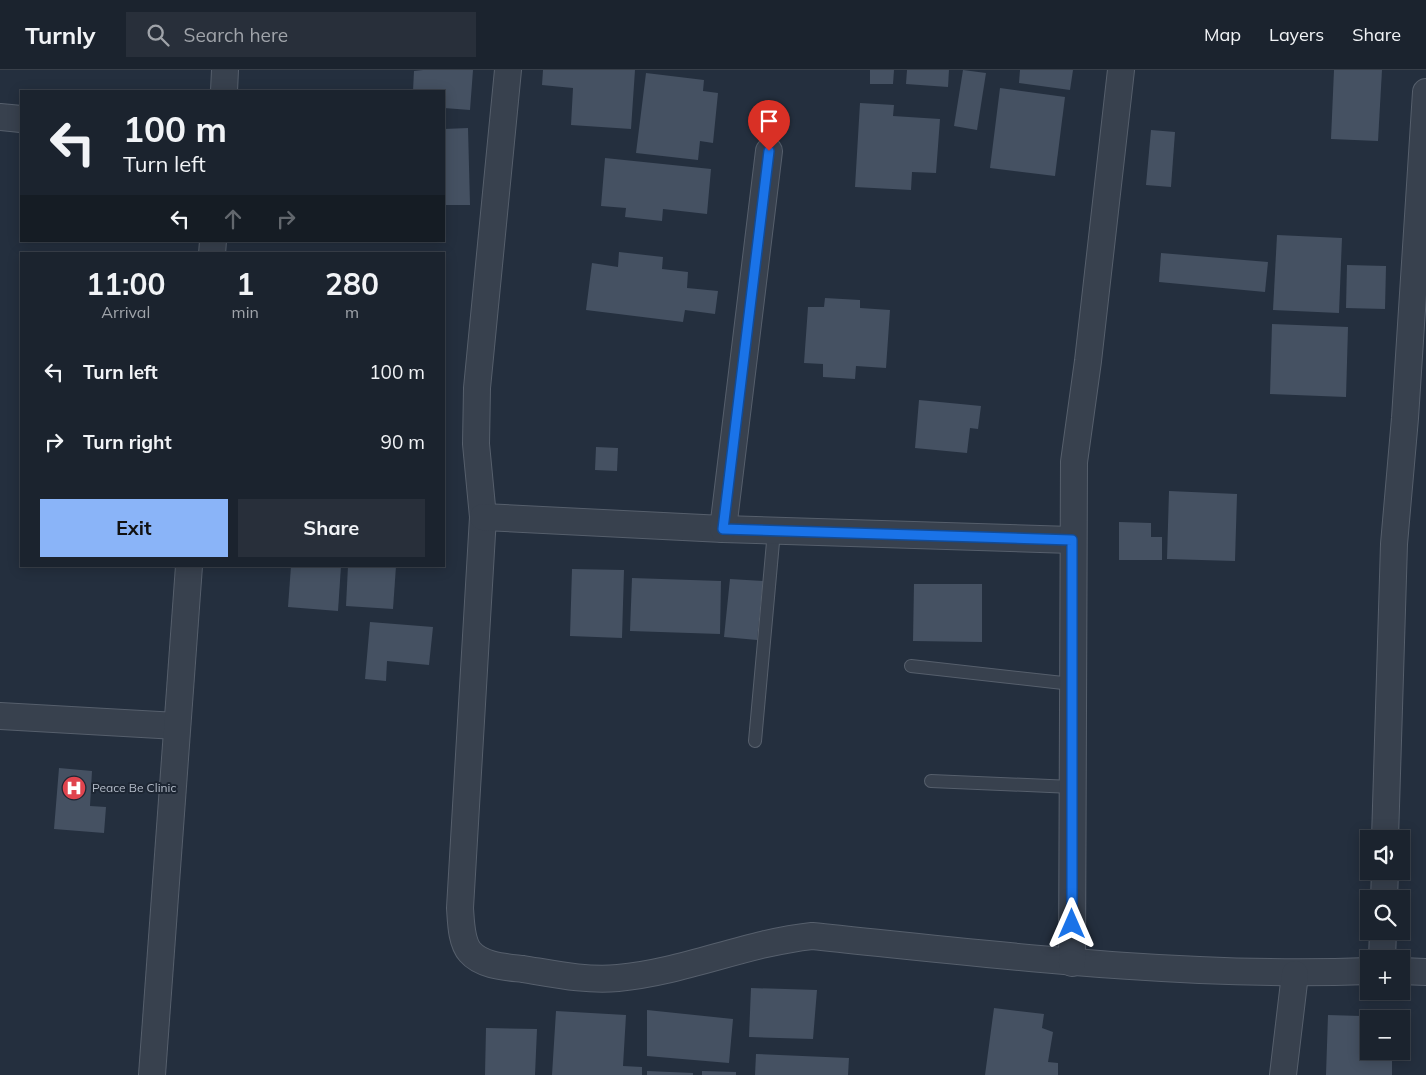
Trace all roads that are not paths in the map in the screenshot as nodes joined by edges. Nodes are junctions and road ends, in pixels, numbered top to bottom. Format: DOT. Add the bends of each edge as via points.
graph roads {
  1 [pos="225,70"];
  2 [pos="508,70"];
  3 [pos="1121,70"];
  4 [pos="224,90"];
  5 [pos="1426,92"];
  6 [pos="0,117"];
  7 [pos="20,119"];
  8 [pos="769,151"];
  9 [pos="483,517"];
  10 [pos="723,529"];
  11 [pos="774,531"];
  12 [pos="1072,540"];
  13 [pos="189,567"];
  14 [pos="911,666"];
  15 [pos="1072,684"];
  16 [pos="0,716"];
  17 [pos="177,726"];
  18 [pos="755,741"];
  19 [pos="931,781"];
  20 [pos="1072,787"];
  21 [pos="1386,830"];
  22 [pos="1072,963"];
  23 [pos="1360,971"];
  24 [pos="1410,972"];
  25 [pos="1426,972"];
  26 [pos="1295,974"];
  27 [pos="1426,981"];
  28 [pos="152,1075"];
  29 [pos="1283,1075"];
  1 -- 4 [label="street"];
  2 -- 9 [label="street" via="477,388 476,444"];
  3 -- 12 [label="street" via="1074,462"];
  5 -- 21 [label="street" via="1406,418 1394,544"];
  6 -- 7 [label="street"];
  8 -- 10 [label="street"];
  9 -- 10 [label="street"];
  9 -- 22 [label="street" via="460,908 469,952 488,964 581,978 646,974 787,938 812,936"];
  10 -- 11 [label="street"];
  11 -- 12 [label="street"];
  11 -- 18 [label="lane"];
  12 -- 15 [label="street"];
  13 -- 17 [label="street"];
  14 -- 15 [label="lane"];
  15 -- 20 [label="street"];
  16 -- 17 [label="street"];
  17 -- 28 [label="street"];
  19 -- 20 [label="lane"];
  20 -- 22 [label="street"];
  22 -- 26 [label="street"];
  23 -- 26 [label="street"];
  24 -- 25 [label="street"];
  25 -- 27 [label="lane"];
  26 -- 29 [label="street"];
}
